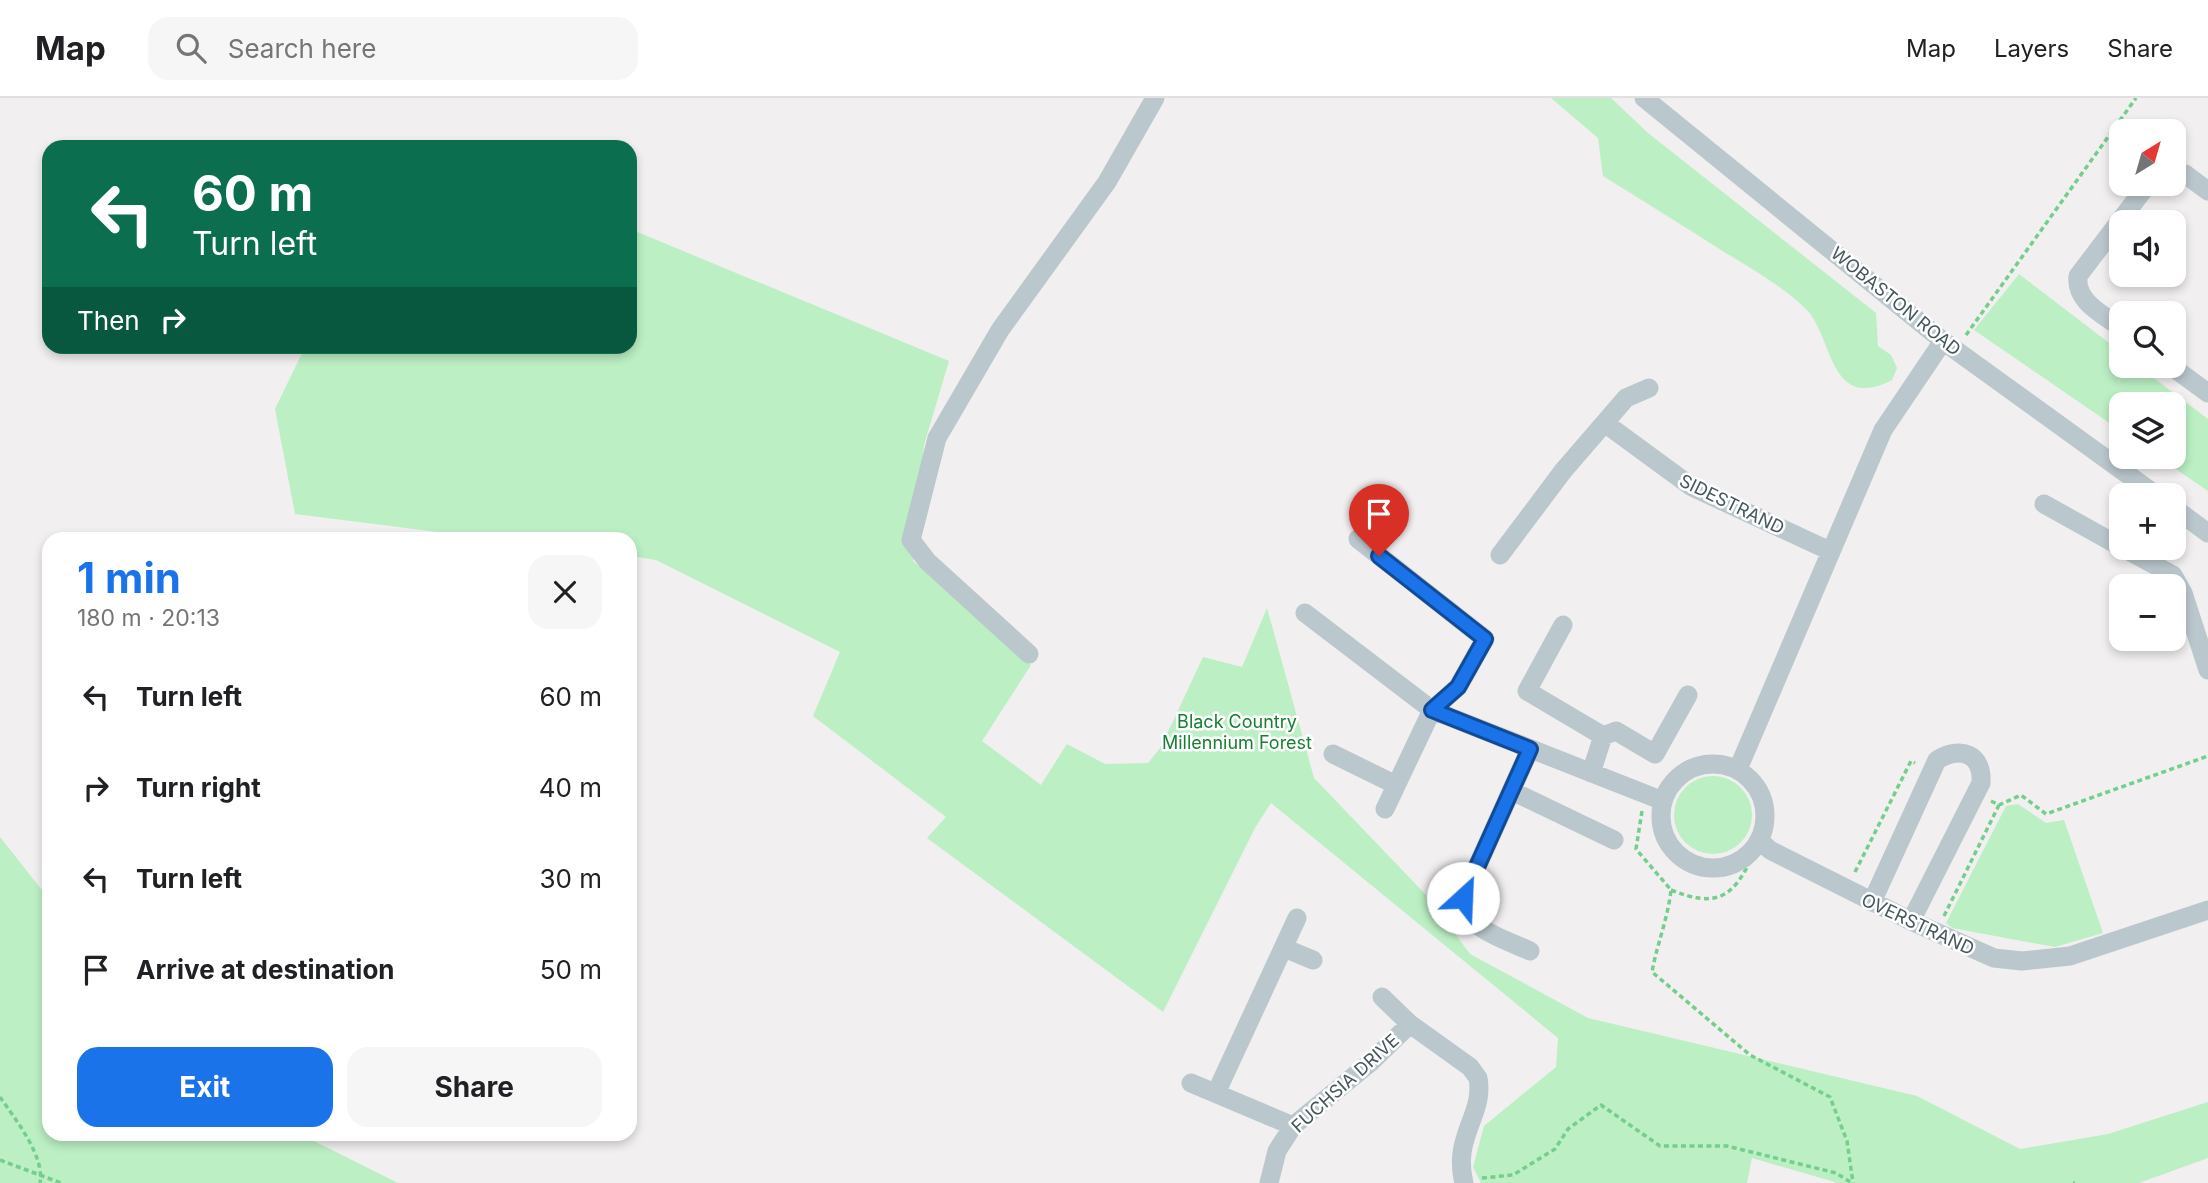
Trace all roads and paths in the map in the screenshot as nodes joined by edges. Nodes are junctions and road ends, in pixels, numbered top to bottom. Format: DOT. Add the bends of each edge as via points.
graph roads {
  1 [pos="1155,98"];
  2 [pos="1644,98"];
  3 [pos="2136,98"];
  4 [pos="2186,175"];
  5 [pos="2208,191"];
  6 [pos="2139,196"];
  7 [pos="2109,319"];
  8 [pos="1965,337"];
  9 [pos="1943,341"];
  10 [pos="2186,377"];
  11 [pos="1648,388"];
  12 [pos="2208,393"];
  13 [pos="1606,425"];
  14 [pos="2139,483"];
  15 [pos="2044,504"];
  16 [pos="2186,517"];
  17 [pos="2208,533"];
  18 [pos="1358,539"];
  19 [pos="2109,540"];
  20 [pos="1830,551"];
  21 [pos="1500,555"];
  22 [pos="2146,560"];
  23 [pos="1305,613"];
  24 [pos="1563,625"];
  25 [pos="1029,654"];
  26 [pos="2208,670"];
  27 [pos="1688,695"];
  28 [pos="1432,710"];
  29 [pos="1603,736"];
  30 [pos="1530,749"];
  31 [pos="1333,754"];
  32 [pos="2208,756"];
  33 [pos="1738,769"];
  34 [pos="1932,772"];
  35 [pos="1591,773"];
  36 [pos="1396,785"];
  37 [pos="1512,791"];
  38 [pos="1976,793"];
  39 [pos="1654,798"];
  40 [pos="1999,805"];
  41 [pos="1385,809"];
  42 [pos="1614,840"];
  43 [pos="1760,841"];
  44 [pos="1846,889"];
  45 [pos="1671,890"];
  46 [pos="1872,902"];
  47 [pos="2208,909"];
  48 [pos="1297,918"];
  49 [pos="1911,921"];
  50 [pos="1935,933"];
  51 [pos="1284,948"];
  52 [pos="1530,951"];
  53 [pos="1313,960"];
  54 [pos="1382,997"];
  55 [pos="1410,1024"];
  56 [pos="1191,1083"];
  57 [pos="1216,1093"];
  58 [pos="0,1097"];
  59 [pos="1293,1126"];
  60 [pos="0,1160"];
  61 [pos="42,1176"];
  62 [pos="1463,1182"];
  63 [pos="40,1183"];
  64 [pos="61,1183"];
  65 [pos="1269,1183"];
  66 [pos="1852,1183"];
  1 -- 25 [label="street" via="1107,182 1000,330 937,439 911,540 927,561"];
  2 -- 9 [label="street, WOBASTON ROAD"];
  3 -- 8 [label="path"];
  4 -- 5 [label="street"];
  6 -- 7 [label="street" via="2078,276 2082,298"];
  9 -- 14 [label="street, WOBASTON ROAD"];
  9 -- 20 [label="street" via="1883,430"];
  10 -- 12 [label="street"];
  11 -- 13 [label="street" via="1626,398"];
  13 -- 20 [label="street, SIDESTRAND" via="1692,487"];
  13 -- 21 [label="street" via="1563,471"];
  15 -- 19 [label="street"];
  16 -- 17 [label="street"];
  18 -- 28 [label="street" via="1485,639 1458,687"];
  20 -- 33 [label="street"];
  22 -- 26 [label="street" via="2173,575"];
  23 -- 28 [label="street"];
  24 -- 29 [label="street" via="1527,691"];
  27 -- 29 [label="street" via="1655,754 1616,731"];
  28 -- 30 [label="street"];
  28 -- 36 [label="street"];
  29 -- 35 [label="street"];
  30 -- 35 [label="street"];
  30 -- 37 [label="street"];
  31 -- 36 [label="street"];
  32 -- 40 [label="path" via="2046,814 2021,795"];
  33 -- 39 [label="street" via="1723,764 1692,767"];
  33 -- 43 [label="street" via="1751,779 1763,801 1765,825"];
  34 -- 38 [label="street" via="1937,760 1950,752 1976,759 1982,770"];
  34 -- 44 [label="path" via="1911,761"];
  34 -- 46 [label="street"];
  35 -- 39 [label="street"];
  36 -- 41 [label="street"];
  37 -- 42 [label="street"];
  37 -- 52 [label="street" via="1462,909 1473,922"];
  38 -- 40 [label="path"];
  38 -- 49 [label="street"];
  39 -- 43 [label="street" via="1664,835 1686,861 1718,869 1735,864"];
  39 -- 45 [label="path" via="1636,849"];
  40 -- 50 [label="path"];
  43 -- 44 [label="street, OVERSTRAND"];
  43 -- 45 [label="path" via="1741,882 1720,898 1695,899"];
  44 -- 46 [label="street, OVERSTRAND"];
  45 -- 66 [label="path" via="1652,972 1750,1055 1830,1097 1847,1140"];
  46 -- 49 [label="street, OVERSTRAND"];
  47 -- 50 [label="street, OVERSTRAND" via="2070,956 2044,960 1994,958"];
  48 -- 51 [label="street"];
  49 -- 50 [label="street, OVERSTRAND"];
  51 -- 53 [label="street"];
  51 -- 57 [label="street"];
  54 -- 55 [label="street, FUCHSIA DRIVE"];
  55 -- 59 [label="street, FUCHSIA DRIVE"];
  55 -- 62 [label="street, FUCHSIA DRIVE" via="1470,1067 1478,1078 1476,1107 1464,1133 1460,1159"];
  56 -- 57 [label="street"];
  57 -- 59 [label="street"];
  58 -- 61 [label="path" via="29,1140"];
  59 -- 65 [label="street, FUCHSIA DRIVE" via="1277,1150"];
  60 -- 61 [label="path"];
  61 -- 63 [label="path"];
  61 -- 64 [label="path"];
  62 -- 66 [label="path" via="1513,1175 1555,1149 1568,1129 1601,1105 1660,1146 1727,1146 1836,1173"];
}
